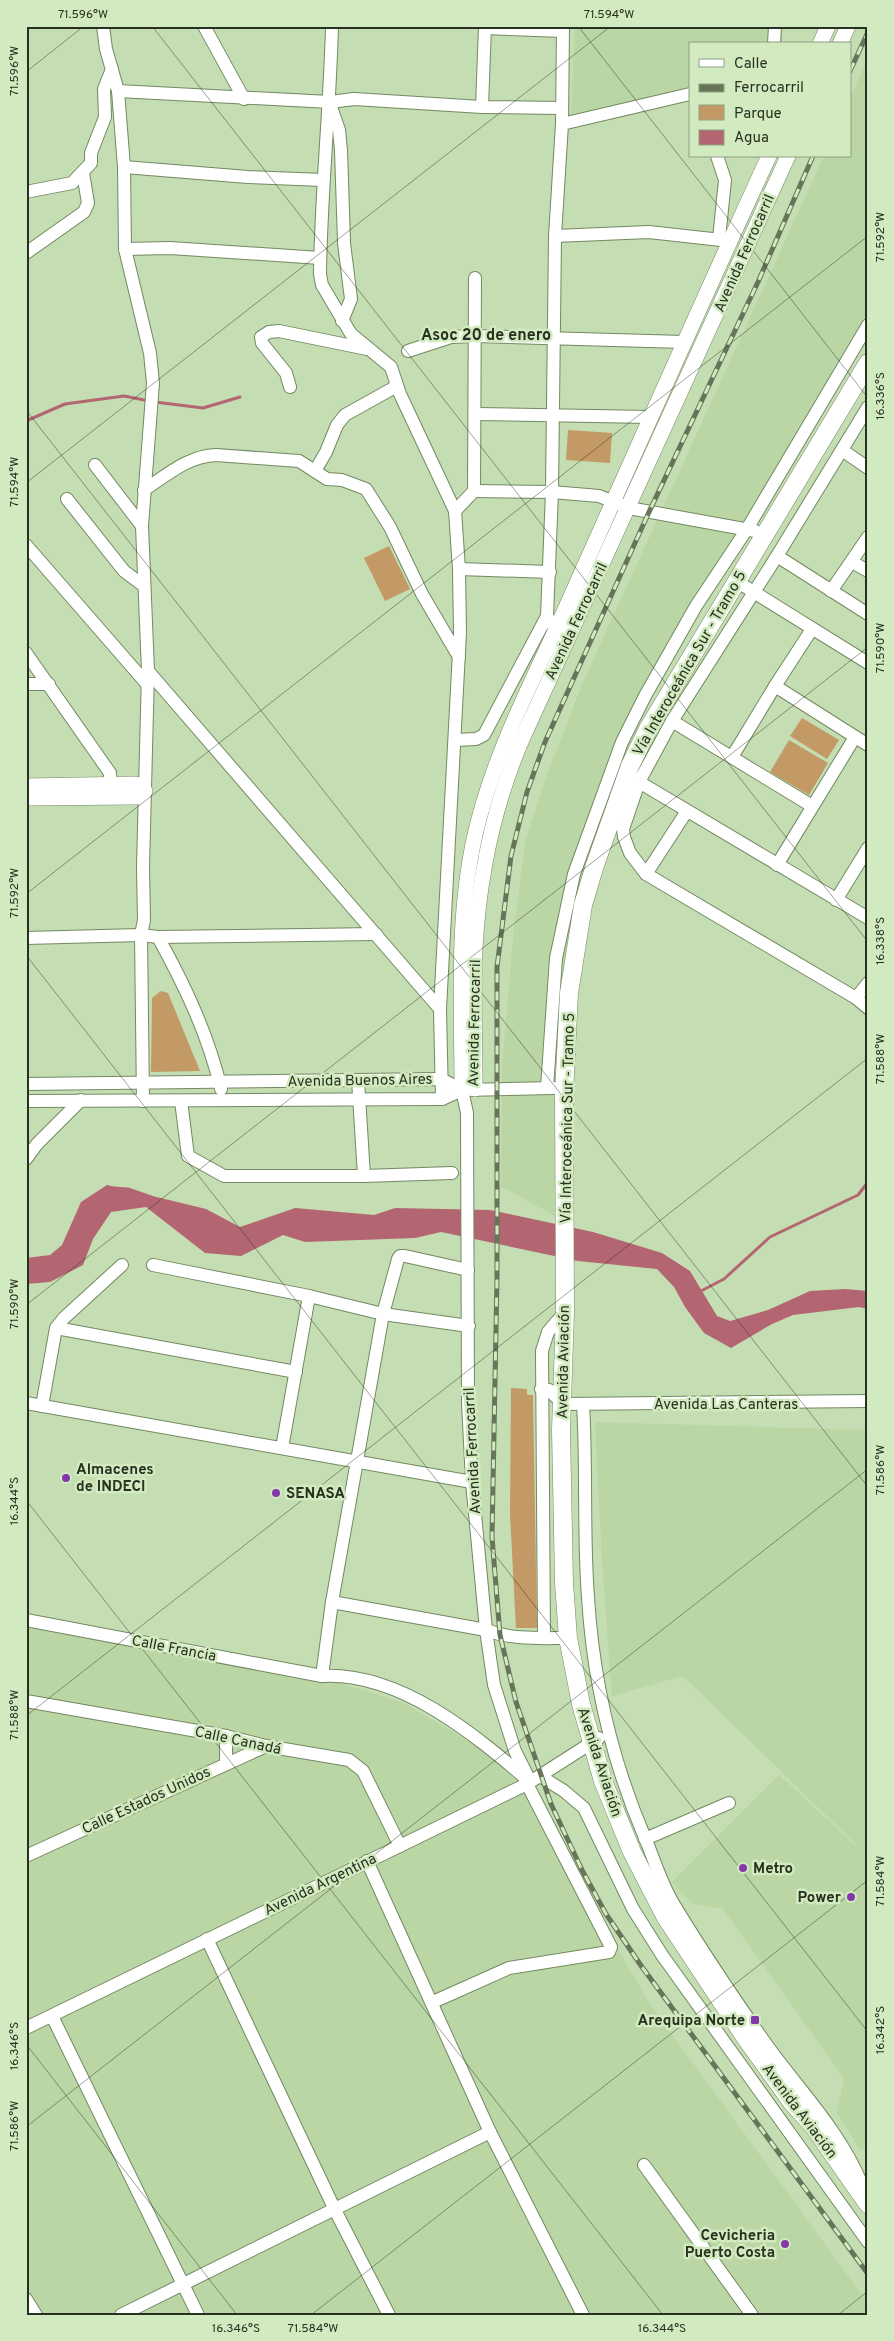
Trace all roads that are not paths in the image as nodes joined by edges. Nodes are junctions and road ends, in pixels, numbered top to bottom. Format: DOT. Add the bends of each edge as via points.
graph roads {
  1 [pos="103,26"];
  2 [pos="204,26"];
  3 [pos="332,26"];
  4 [pos="775,26"];
  5 [pos="828,26"];
  6 [pos="848,26"];
  7 [pos="485,27"];
  8 [pos="563,29"];
  9 [pos="774,42"];
  10 [pos="821,42"];
  11 [pos="841,42"];
  12 [pos="112,69"];
  13 [pos="118,91"];
  14 [pos="689,94"];
  15 [pos="244,99"];
  16 [pos="330,102"];
  17 [pos="482,107"];
  18 [pos="562,108"];
  19 [pos="562,124"];
  20 [pos="718,158"];
  21 [pos="768,158"];
  22 [pos="787,158"];
  23 [pos="124,167"];
  24 [pos="83,173"];
  25 [pos="323,180"];
  26 [pos="26,192"];
  27 [pos="556,236"];
  28 [pos="724,240"];
  29 [pos="125,249"];
  30 [pos="26,253"];
  31 [pos="320,258"];
  32 [pos="475,278"];
  33 [pos="342,321"];
  34 [pos="868,325"];
  35 [pos="476,336"];
  36 [pos="553,337"];
  37 [pos="684,342"];
  38 [pos="369,350"];
  39 [pos="408,351"];
  40 [pos="868,363"];
  41 [pos="396,386"];
  42 [pos="290,387"];
  43 [pos="868,407"];
  44 [pos="476,414"];
  45 [pos="553,416"];
  46 [pos="650,417"];
  47 [pos="842,450"];
  48 [pos="95,464"];
  49 [pos="868,468"];
  50 [pos="315,471"];
  51 [pos="144,490"];
  52 [pos="474,491"];
  53 [pos="552,492"];
  54 [pos="68,499"];
  55 [pos="614,501"];
  56 [pos="629,508"];
  57 [pos="455,511"];
  58 [pos="142,526"];
  59 [pos="747,529"];
  60 [pos="764,532"];
  61 [pos="868,537"];
  62 [pos="26,545"];
  63 [pos="777,556"];
  64 [pos="852,562"];
  65 [pos="459,569"];
  66 [pos="550,572"];
  67 [pos="868,572"];
  68 [pos="736,581"];
  69 [pos="144,586"];
  70 [pos="831,591"];
  71 [pos="753,592"];
  72 [pos="868,614"];
  73 [pos="548,616"];
  74 [pos="812,629"];
  75 [pos="562,636"];
  76 [pos="26,653"];
  77 [pos="458,658"];
  78 [pos="868,663"];
  79 [pos="147,678"];
  80 [pos="26,684"];
  81 [pos="49,684"];
  82 [pos="775,686"];
  83 [pos="672,721"];
  84 [pos="855,737"];
  85 [pos="455,740"];
  86 [pos="868,745"];
  87 [pos="732,757"];
  88 [pos="639,782"];
  89 [pos="26,786"];
  90 [pos="111,791"];
  91 [pos="144,791"];
  92 [pos="26,798"];
  93 [pos="812,806"];
  94 [pos="687,810"];
  95 [pos="868,848"];
  96 [pos="777,865"];
  97 [pos="646,874"];
  98 [pos="836,900"];
  99 [pos="868,918"];
  100 [pos="376,934"];
  101 [pos="141,935"];
  102 [pos="158,937"];
  103 [pos="26,938"];
  104 [pos="868,982"];
  105 [pos="856,998"];
  106 [pos="868,1008"];
  107 [pos="440,1009"];
  108 [pos="441,1079"];
  109 [pos="358,1080"];
  110 [pos="143,1082"];
  111 [pos="220,1083"];
  112 [pos="26,1084"];
  113 [pos="547,1088"];
  114 [pos="564,1088"];
  115 [pos="469,1089"];
  116 [pos="442,1099"];
  117 [pos="81,1100"];
  118 [pos="360,1100"];
  119 [pos="26,1101"];
  120 [pos="143,1101"];
  121 [pos="181,1101"];
  122 [pos="224,1102"];
  123 [pos="26,1159"];
  124 [pos="452,1174"];
  125 [pos="364,1176"];
  126 [pos="122,1265"];
  127 [pos="153,1265"];
  128 [pos="468,1270"];
  129 [pos="565,1287"];
  130 [pos="309,1296"];
  131 [pos="565,1312"];
  132 [pos="383,1314"];
  133 [pos="469,1326"];
  134 [pos="56,1328"];
  135 [pos="296,1372"];
  136 [pos="541,1389"];
  137 [pos="868,1401"];
  138 [pos="26,1403"];
  139 [pos="563,1404"];
  140 [pos="583,1404"];
  141 [pos="42,1406"];
  142 [pos="282,1448"];
  143 [pos="358,1463"];
  144 [pos="472,1482"];
  145 [pos="332,1602"];
  146 [pos="26,1620"];
  147 [pos="486,1630"];
  148 [pos="544,1638"];
  149 [pos="568,1638"];
  150 [pos="324,1658"];
  151 [pos="340,1675"];
  152 [pos="322,1676"];
  153 [pos="26,1701"];
  154 [pos="608,1732"];
  155 [pos="226,1736"];
  156 [pos="591,1742"];
  157 [pos="266,1746"];
  158 [pos="226,1763"];
  159 [pos="532,1781"];
  160 [pos="729,1803"];
  161 [pos="645,1839"];
  162 [pos="400,1846"];
  163 [pos="26,1856"];
  164 [pos="367,1861"];
  165 [pos="662,1898"];
  166 [pos="207,1939"];
  167 [pos="432,2002"];
  168 [pos="52,2016"];
  169 [pos="26,2028"];
  170 [pos="490,2132"];
  171 [pos="644,2165"];
  172 [pos="858,2180"];
  173 [pos="868,2204"];
  174 [pos="335,2210"];
  175 [pos="868,2242"];
  176 [pos="182,2283"];
  177 [pos="26,2299"];
  178 [pos="36,2315"];
  179 [pos="121,2315"];
  180 [pos="198,2315"];
  181 [pos="389,2315"];
  182 [pos="584,2315"];
  183 [pos="752,2315"];
  1 -- 12 [label="street"];
  2 -- 15 [label="street"];
  3 -- 16 [label="street"];
  4 -- 9 [label="street"];
  5 -- 10 [label="main road"];
  6 -- 11 [label="main road"];
  7 -- 8 [label="street"];
  7 -- 17 [label="street"];
  8 -- 18 [label="street"];
  12 -- 13 [label="street"];
  12 -- 24 [label="street" via="104,89 105,117 91,153 91,163"];
  13 -- 15 [label="street"];
  13 -- 23 [label="street"];
  14 -- 19 [label="street"];
  15 -- 16 [label="street"];
  16 -- 17 [label="street" via="354,99"];
  16 -- 25 [label="street"];
  16 -- 33 [label="street" via="339,130 344,243 351,299"];
  17 -- 18 [label="street"];
  18 -- 19 [label="street"];
  19 -- 27 [label="street"];
  20 -- 28 [label="street" via="724,180"];
  21 -- 28 [label="main road, Avenida Ferrocarril"];
  22 -- 56 [label="main road, Avenida Ferrocarril"];
  23 -- 25 [label="street"];
  23 -- 29 [label="street"];
  24 -- 26 [label="street" via="72,182"];
  24 -- 30 [label="street" via="88,203 84,212"];
  25 -- 31 [label="street"];
  27 -- 28 [label="street" via="650,232"];
  27 -- 36 [label="street"];
  28 -- 37 [label="main road, Avenida Ferrocarril"];
  29 -- 31 [label="street" via="170,248"];
  29 -- 51 [label="street" via="150,353 152,383"];
  31 -- 33 [label="street" via="322,285"];
  32 -- 35 [label="street"];
  33 -- 38 [label="street"];
  34 -- 59 [label="street"];
  35 -- 36 [label="street"];
  35 -- 39 [label="street" via="452,337"];
  35 -- 44 [label="street"];
  36 -- 37 [label="street"];
  36 -- 45 [label="street"];
  37 -- 46 [label="main road, Avenida Ferrocarril"];
  38 -- 41 [label="street" via="391,367"];
  38 -- 42 [label="street" via="279,331 264,334 262,343 286,373"];
  40 -- 60 [label="highway, Vía Interoceánica Sur - Tramo 5"];
  41 -- 50 [label="street" via="345,415"];
  41 -- 57 [label="street"];
  43 -- 47 [label="street"];
  44 -- 45 [label="street"];
  44 -- 52 [label="street"];
  45 -- 46 [label="street"];
  45 -- 53 [label="street"];
  46 -- 55 [label="main road, Avenida Ferrocarril"];
  47 -- 49 [label="street"];
  47 -- 63 [label="street"];
  48 -- 58 [label="street"];
  50 -- 51 [label="street" via="300,461 203,455 179,466"];
  50 -- 77 [label="street" via="327,479 342,480 366,489 390,527"];
  51 -- 58 [label="street"];
  52 -- 53 [label="street"];
  52 -- 57 [label="street"];
  53 -- 55 [label="street" via="599,496"];
  53 -- 66 [label="street"];
  54 -- 69 [label="street" via="124,571"];
  55 -- 56 [label="street"];
  55 -- 75 [label="main road, Avenida Ferrocarril"];
  56 -- 59 [label="street"];
  56 -- 75 [label="main road, Avenida Ferrocarril"];
  57 -- 65 [label="street"];
  58 -- 69 [label="street"];
  59 -- 60 [label="street"];
  59 -- 113 [label="street" via="696,606 645,696 622,742 574,874 556,958"];
  60 -- 68 [label="highway, Vía Interoceánica Sur - Tramo 5"];
  61 -- 64 [label="street"];
  62 -- 79 [label="street"];
  63 -- 70 [label="street"];
  63 -- 71 [label="street"];
  64 -- 67 [label="street"];
  64 -- 70 [label="street"];
  65 -- 66 [label="street"];
  65 -- 77 [label="street"];
  66 -- 73 [label="street"];
  68 -- 71 [label="street"];
  68 -- 114 [label="highway, Vía Interoceánica Sur - Tramo 5" via="648,729 630,766 595,865 583,905 573,964"];
  69 -- 79 [label="street"];
  70 -- 72 [label="street"];
  71 -- 74 [label="street"];
  71 -- 83 [label="street"];
  73 -- 75 [label="street"];
  73 -- 85 [label="street" via="484,735 476,739"];
  74 -- 78 [label="street"];
  74 -- 82 [label="street"];
  75 -- 115 [label="main road, Avenida Ferrocarril" via="524,697 497,762 475,834 464,900 461,943"];
  76 -- 81 [label="street"];
  77 -- 85 [label="street"];
  79 -- 91 [label="street"];
  79 -- 100 [label="street"];
  80 -- 81 [label="street"];
  81 -- 90 [label="street" via="110,774"];
  82 -- 84 [label="street"];
  82 -- 87 [label="street"];
  83 -- 87 [label="street"];
  83 -- 88 [label="street"];
  84 -- 86 [label="street"];
  84 -- 93 [label="street"];
  85 -- 107 [label="street"];
  87 -- 93 [label="street"];
  88 -- 94 [label="street"];
  88 -- 97 [label="street" via="623,829 630,853"];
  89 -- 90 [label="main road"];
  90 -- 91 [label="main road" via="136,784"];
  90 -- 92 [label="main road"];
  91 -- 101 [label="street" via="144,920"];
  93 -- 96 [label="street"];
  94 -- 96 [label="street"];
  94 -- 97 [label="street"];
  95 -- 98 [label="street"];
  96 -- 98 [label="street"];
  97 -- 105 [label="street"];
  98 -- 99 [label="street"];
  100 -- 102 [label="street"];
  100 -- 107 [label="street"];
  101 -- 102 [label="street"];
  101 -- 103 [label="street"];
  101 -- 110 [label="street"];
  102 -- 111 [label="street" via="200,1021"];
  104 -- 105 [label="street"];
  105 -- 106 [label="street"];
  107 -- 108 [label="street"];
  108 -- 109 [label="street, Avenida Buenos Aires"];
  108 -- 115 [label="street, Avenida Buenos Aires"];
  108 -- 116 [label="street"];
  109 -- 111 [label="street, Avenida Buenos Aires"];
  109 -- 118 [label="street"];
  110 -- 111 [label="street, Avenida Buenos Aires"];
  110 -- 112 [label="street, Avenida Buenos Aires"];
  110 -- 120 [label="street"];
  111 -- 122 [label="street"];
  113 -- 114 [label="street"];
  113 -- 115 [label="street"];
  114 -- 129 [label="highway, Vía Interoceánica Sur - Tramo 5"];
  115 -- 116 [label="street, Avenida Buenos Aires"];
  115 -- 128 [label="street, Avenida Ferrocarril"];
  116 -- 118 [label="street, Avenida Buenos Aires"];
  117 -- 119 [label="street, Avenida Buenos Aires"];
  117 -- 120 [label="street, Avenida Buenos Aires"];
  117 -- 123 [label="street"];
  118 -- 122 [label="street, Avenida Buenos Aires"];
  118 -- 125 [label="street"];
  120 -- 121 [label="street, Avenida Buenos Aires"];
  121 -- 122 [label="street, Avenida Buenos Aires"];
  121 -- 125 [label="street" via="188,1156 224,1176"];
  124 -- 125 [label="street"];
  126 -- 134 [label="street"];
  127 -- 130 [label="street"];
  128 -- 132 [label="street" via="400,1256"];
  128 -- 133 [label="street, Avenida Ferrocarril"];
  129 -- 131 [label="highway, Avenida Aviación"];
  130 -- 132 [label="street"];
  130 -- 135 [label="street"];
  131 -- 136 [label="street" via="548,1332 542,1351"];
  131 -- 139 [label="highway, Avenida Aviación"];
  132 -- 133 [label="street"];
  132 -- 143 [label="street"];
  133 -- 144 [label="street, Avenida Ferrocarril"];
  134 -- 135 [label="street"];
  134 -- 141 [label="street"];
  135 -- 142 [label="street"];
  136 -- 139 [label="street" via="549,1390"];
  136 -- 148 [label="street"];
  137 -- 140 [label="street, Avenida Las Canteras"];
  138 -- 141 [label="street"];
  139 -- 140 [label="street, Avenida Las Canteras"];
  139 -- 149 [label="highway, Avenida Aviación" via="564,1583"];
  140 -- 154 [label="street" via="587,1596 597,1678"];
  141 -- 142 [label="street"];
  142 -- 143 [label="street"];
  143 -- 144 [label="street"];
  143 -- 145 [label="street"];
  144 -- 147 [label="street, Avenida Ferrocarril"];
  145 -- 147 [label="street"];
  145 -- 150 [label="street"];
  146 -- 152 [label="street, Calle Francia"];
  147 -- 148 [label="street" via="500,1635"];
  147 -- 159 [label="street, Avenida Ferrocarril" via="494,1685 515,1751"];
  148 -- 149 [label="street"];
  149 -- 156 [label="highway, Avenida Aviación"];
  150 -- 151 [label="street"];
  150 -- 152 [label="street"];
  151 -- 152 [label="street, Calle Francia"];
  151 -- 159 [label="street, Calle Francia" via="354,1676 428,1707 482,1741"];
  153 -- 155 [label="street, Calle Canadá"];
  154 -- 156 [label="street, Avenida Argentina"];
  154 -- 161 [label="street"];
  155 -- 157 [label="street, Calle Canadá"];
  155 -- 158 [label="street"];
  156 -- 159 [label="street, Avenida Argentina"];
  156 -- 165 [label="highway, Avenida Aviación" via="614,1811"];
  157 -- 158 [label="street, Calle Estados Unidos"];
  157 -- 162 [label="street, Calle Canadá" via="357,1764"];
  158 -- 163 [label="street, Calle Estados Unidos"];
  159 -- 162 [label="street, Avenida Argentina"];
  159 -- 167 [label="street, Avenida Ferrocarril" via="611,1947 609,1952 509,1968"];
  159 -- 175 [label="street" via="564,1791 584,1808 633,1909 662,1955"];
  160 -- 161 [label="street"];
  161 -- 165 [label="street"];
  162 -- 164 [label="street, Avenida Argentina"];
  164 -- 166 [label="street, Avenida Argentina"];
  164 -- 167 [label="street"];
  165 -- 172 [label="highway, Avenida Aviación" via="735,2023 791,2101 817,2121"];
  166 -- 168 [label="street, Avenida Argentina"];
  166 -- 174 [label="street"];
  167 -- 170 [label="street"];
  168 -- 169 [label="street, Avenida Argentina"];
  168 -- 176 [label="street"];
  170 -- 174 [label="street"];
  170 -- 182 [label="street"];
  171 -- 183 [label="street"];
  172 -- 173 [label="highway, Avenida Aviación"];
  174 -- 176 [label="street"];
  174 -- 181 [label="street"];
  176 -- 179 [label="street"];
  176 -- 180 [label="street"];
  177 -- 178 [label="street"];
}
